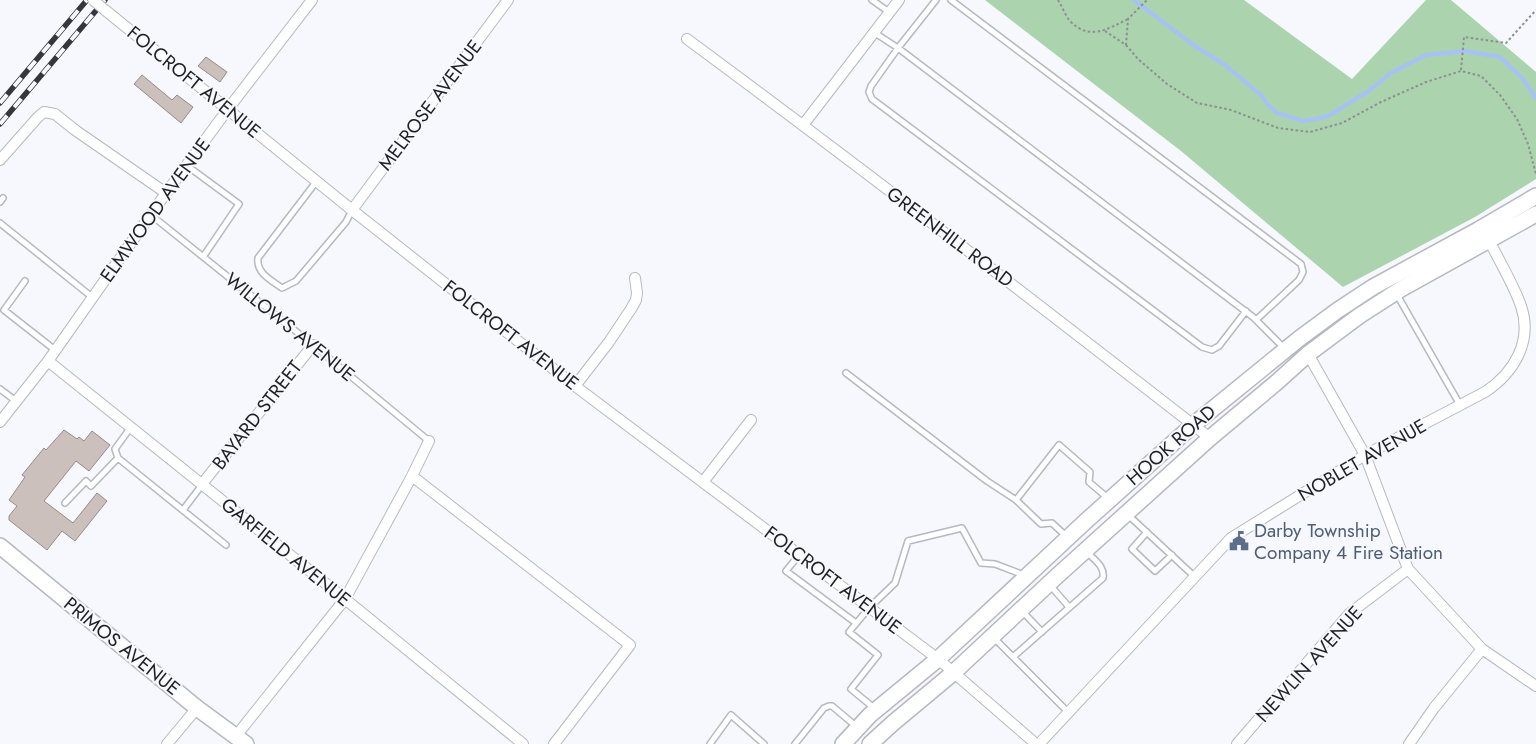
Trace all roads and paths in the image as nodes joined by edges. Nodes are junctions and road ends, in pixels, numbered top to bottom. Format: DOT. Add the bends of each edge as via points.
graph roads {
  1 [pos="93,0"];
  2 [pos="312,0"];
  3 [pos="508,0"];
  4 [pos="872,0"];
  5 [pos="899,0"];
  6 [pos="936,0"];
  7 [pos="951,0"];
  8 [pos="1058,0"];
  9 [pos="1147,0"];
  10 [pos="1536,10"];
  11 [pos="889,12"];
  12 [pos="1128,19"];
  13 [pos="1105,31"];
  14 [pos="874,32"];
  15 [pos="687,39"];
  16 [pos="1126,45"];
  17 [pos="898,48"];
  18 [pos="1461,71"];
  19 [pos="228,109"];
  20 [pos="803,125"];
  21 [pos="0,160"];
  22 [pos="186,166"];
  23 [pos="1536,174"];
  24 [pos="317,181"];
  25 [pos="166,193"];
  26 [pos="1536,196"];
  27 [pos="352,210"];
  28 [pos="1536,214"];
  29 [pos="150,215"];
  30 [pos="0,222"];
  31 [pos="1488,240"];
  32 [pos="203,257"];
  33 [pos="636,278"];
  34 [pos="24,281"];
  35 [pos="1396,293"];
  36 [pos="93,298"];
  37 [pos="1246,311"];
  38 [pos="1256,320"];
  39 [pos="313,345"];
  40 [pos="1286,350"];
  41 [pos="55,351"];
  42 [pos="1308,354"];
  43 [pos="48,361"];
  44 [pos="846,373"];
  45 [pos="575,386"];
  46 [pos="0,389"];
  47 [pos="16,401"];
  48 [pos="1460,405"];
  49 [pos="751,420"];
  50 [pos="0,422"];
  51 [pos="1193,425"];
  52 [pos="131,427"];
  53 [pos="1210,438"];
  54 [pos="429,441"];
  55 [pos="1365,455"];
  56 [pos="118,458"];
  57 [pos="412,476"];
  58 [pos="703,482"];
  59 [pos="202,484"];
  60 [pos="1016,500"];
  61 [pos="1109,500"];
  62 [pos="65,503"];
  63 [pos="183,510"];
  64 [pos="1127,513"];
  65 [pos="1148,532"];
  66 [pos="1068,538"];
  67 [pos="226,544"];
  68 [pos="0,546"];
  69 [pos="1085,551"];
  70 [pos="799,555"];
  71 [pos="1172,556"];
  72 [pos="1408,569"];
  73 [pos="1026,576"];
  74 [pos="1195,577"];
  75 [pos="1049,584"];
  76 [pos="346,599"];
  77 [pos="1069,607"];
  78 [pos="869,608"];
  79 [pos="1021,610"];
  80 [pos="856,623"];
  81 [pos="1042,632"];
  82 [pos="992,637"];
  83 [pos="1482,649"];
  84 [pos="1013,657"];
  85 [pos="938,659"];
  86 [pos="953,673"];
  87 [pos="1536,686"];
  88 [pos="197,708"];
  89 [pos="876,710"];
  90 [pos="1068,712"];
  91 [pos="858,728"];
  92 [pos="241,740"];
  93 [pos="167,744"];
  94 [pos="523,744"];
  95 [pos="554,744"];
  96 [pos="710,744"];
  97 [pos="764,744"];
  98 [pos="795,744"];
  99 [pos="843,744"];
  100 [pos="870,744"];
  101 [pos="1037,744"];
  102 [pos="1237,744"];
  103 [pos="1409,744"];
  1 -- 19 [label="street, FOLCROFT AVENUE, bridge"];
  2 -- 19 [label="street, ELMWOOD AVENUE"];
  3 -- 27 [label="street, MELROSE AVENUE"];
  4 -- 11 [label="lane"];
  5 -- 11 [label="street"];
  6 -- 17 [label="lane"];
  7 -- 38 [label="lane" via="1302,264 1299,280"];
  8 -- 13 [label="path" via="1070,21 1086,32"];
  9 -- 12 [label="path"];
  10 -- 18 [label="path" via="1506,43 1464,37"];
  11 -- 14 [label="street"];
  12 -- 13 [label="path"];
  12 -- 16 [label="path"];
  13 -- 16 [label="path"];
  14 -- 17 [label="lane"];
  14 -- 20 [label="street"];
  15 -- 20 [label="street, GREENHILL ROAD"];
  16 -- 18 [label="path" via="1167,84 1197,103 1231,110 1278,128 1310,132 1342,122 1426,82"];
  17 -- 37 [label="lane"];
  17 -- 37 [label="lane" via="871,86 872,99 1202,347 1212,350 1220,346"];
  18 -- 23 [label="path" via="1481,76 1500,95 1528,144"];
  19 -- 22 [label="street, ELMWOOD AVENUE"];
  19 -- 24 [label="street, FOLCROFT AVENUE"];
  20 -- 51 [label="street, GREENHILL ROAD"];
  21 -- 25 [label="street" via="38,117 49,112"];
  22 -- 25 [label="street, ELMWOOD AVENUE"];
  22 -- 32 [label="lane" via="239,204"];
  24 -- 27 [label="street, FOLCROFT AVENUE"];
  24 -- 27 [label="lane" via="258,258 257,265 262,273 282,288 296,281 346,222"];
  25 -- 29 [label="street, ELMWOOD AVENUE"];
  26 -- 40 [label="main road, HOOK ROAD" via="1373,287"];
  27 -- 45 [label="street, FOLCROFT AVENUE"];
  28 -- 31 [label="main road, HOOK ROAD"];
  29 -- 32 [label="lane, WILLOWS AVENUE"];
  29 -- 36 [label="street, ELMWOOD AVENUE"];
  30 -- 36 [label="lane"];
  31 -- 35 [label="main road, HOOK ROAD"];
  31 -- 48 [label="street, NOBLET AVENUE" via="1522,308 1523,343 1514,364 1498,384"];
  32 -- 39 [label="lane, WILLOWS AVENUE"];
  33 -- 45 [label="street" via="636,300 631,309"];
  34 -- 41 [label="lane" via="4,310"];
  35 -- 42 [label="main road, HOOK ROAD"];
  35 -- 48 [label="lane"];
  36 -- 41 [label="street, ELMWOOD AVENUE"];
  37 -- 38 [label="lane"];
  38 -- 40 [label="lane"];
  39 -- 54 [label="lane, WILLOWS AVENUE"];
  39 -- 59 [label="street, BAYARD STREET"];
  40 -- 51 [label="main road, HOOK ROAD"];
  41 -- 43 [label="street, ELMWOOD AVENUE"];
  42 -- 53 [label="main road, HOOK ROAD"];
  42 -- 55 [label="street"];
  43 -- 47 [label="street, ELMWOOD AVENUE"];
  43 -- 52 [label="street, GARFIELD AVENUE"];
  44 -- 60 [label="lane"];
  45 -- 58 [label="street, FOLCROFT AVENUE"];
  46 -- 47 [label="lane"];
  47 -- 50 [label="street, ELMWOOD AVENUE"];
  48 -- 55 [label="street, NOBLET AVENUE"];
  49 -- 58 [label="street"];
  51 -- 53 [label="street, GREENHILL ROAD"];
  51 -- 61 [label="main road, HOOK ROAD"];
  52 -- 56 [label="lane" via="115,449"];
  52 -- 59 [label="street, GARFIELD AVENUE"];
  53 -- 64 [label="main road, HOOK ROAD"];
  54 -- 57 [label="street"];
  55 -- 72 [label="street"];
  55 -- 74 [label="street, NOBLET AVENUE" via="1231,538"];
  56 -- 62 [label="lane" via="91,486 86,482"];
  56 -- 63 [label="lane"];
  57 -- 76 [label="street"];
  57 -- 95 [label="street" via="630,645"];
  58 -- 70 [label="street, FOLCROFT AVENUE"];
  59 -- 63 [label="lane"];
  59 -- 76 [label="street, GARFIELD AVENUE"];
  60 -- 61 [label="lane" via="1058,445 1090,472 1089,482"];
  60 -- 66 [label="lane" via="1041,524 1052,523"];
  61 -- 66 [label="main road, HOOK ROAD"];
  63 -- 67 [label="lane"];
  64 -- 65 [label="lane"];
  64 -- 69 [label="main road, HOOK ROAD"];
  65 -- 71 [label="lane"];
  65 -- 71 [label="lane" via="1132,549 1156,571"];
  66 -- 73 [label="main road, HOOK ROAD"];
  68 -- 88 [label="main road, PRIMOS AVENUE"];
  69 -- 75 [label="main road, HOOK ROAD"];
  69 -- 77 [label="lane" via="1103,568 1103,578"];
  70 -- 78 [label="street, FOLCROFT AVENUE"];
  70 -- 80 [label="lane" via="786,571"];
  71 -- 74 [label="lane"];
  72 -- 83 [label="street"];
  72 -- 102 [label="street, NEWLIN AVENUE" via="1350,613"];
  73 -- 78 [label="lane" via="996,564 981,563 962,528 908,541 895,583"];
  73 -- 85 [label="main road, HOOK ROAD"];
  74 -- 90 [label="street, NOBLET AVENUE"];
  75 -- 77 [label="lane"];
  75 -- 79 [label="main road, HOOK ROAD"];
  76 -- 92 [label="street"];
  76 -- 94 [label="street, GARFIELD AVENUE"];
  77 -- 81 [label="lane"];
  78 -- 80 [label="lane"];
  78 -- 85 [label="street, FOLCROFT AVENUE"];
  79 -- 81 [label="lane"];
  79 -- 82 [label="main road, HOOK ROAD"];
  80 -- 89 [label="lane" via="849,632 878,654 851,689"];
  81 -- 84 [label="lane"];
  82 -- 84 [label="lane"];
  82 -- 86 [label="main road, HOOK ROAD"];
  83 -- 87 [label="street"];
  83 -- 103 [label="street"];
  84 -- 90 [label="lane"];
  85 -- 86 [label="street, FOLCROFT AVENUE"];
  85 -- 89 [label="main road, HOOK ROAD"];
  86 -- 100 [label="main road, HOOK ROAD"];
  86 -- 101 [label="street, FOLCROFT AVENUE"];
  88 -- 92 [label="main road, PRIMOS AVENUE"];
  88 -- 93 [label="street"];
  89 -- 91 [label="main road, HOOK ROAD"];
  90 -- 101 [label="street, NOBLET AVENUE"];
  91 -- 98 [label="lane" via="828,706"];
  91 -- 99 [label="main road, HOOK ROAD"];
  96 -- 97 [label="lane" via="730,715"];
}
